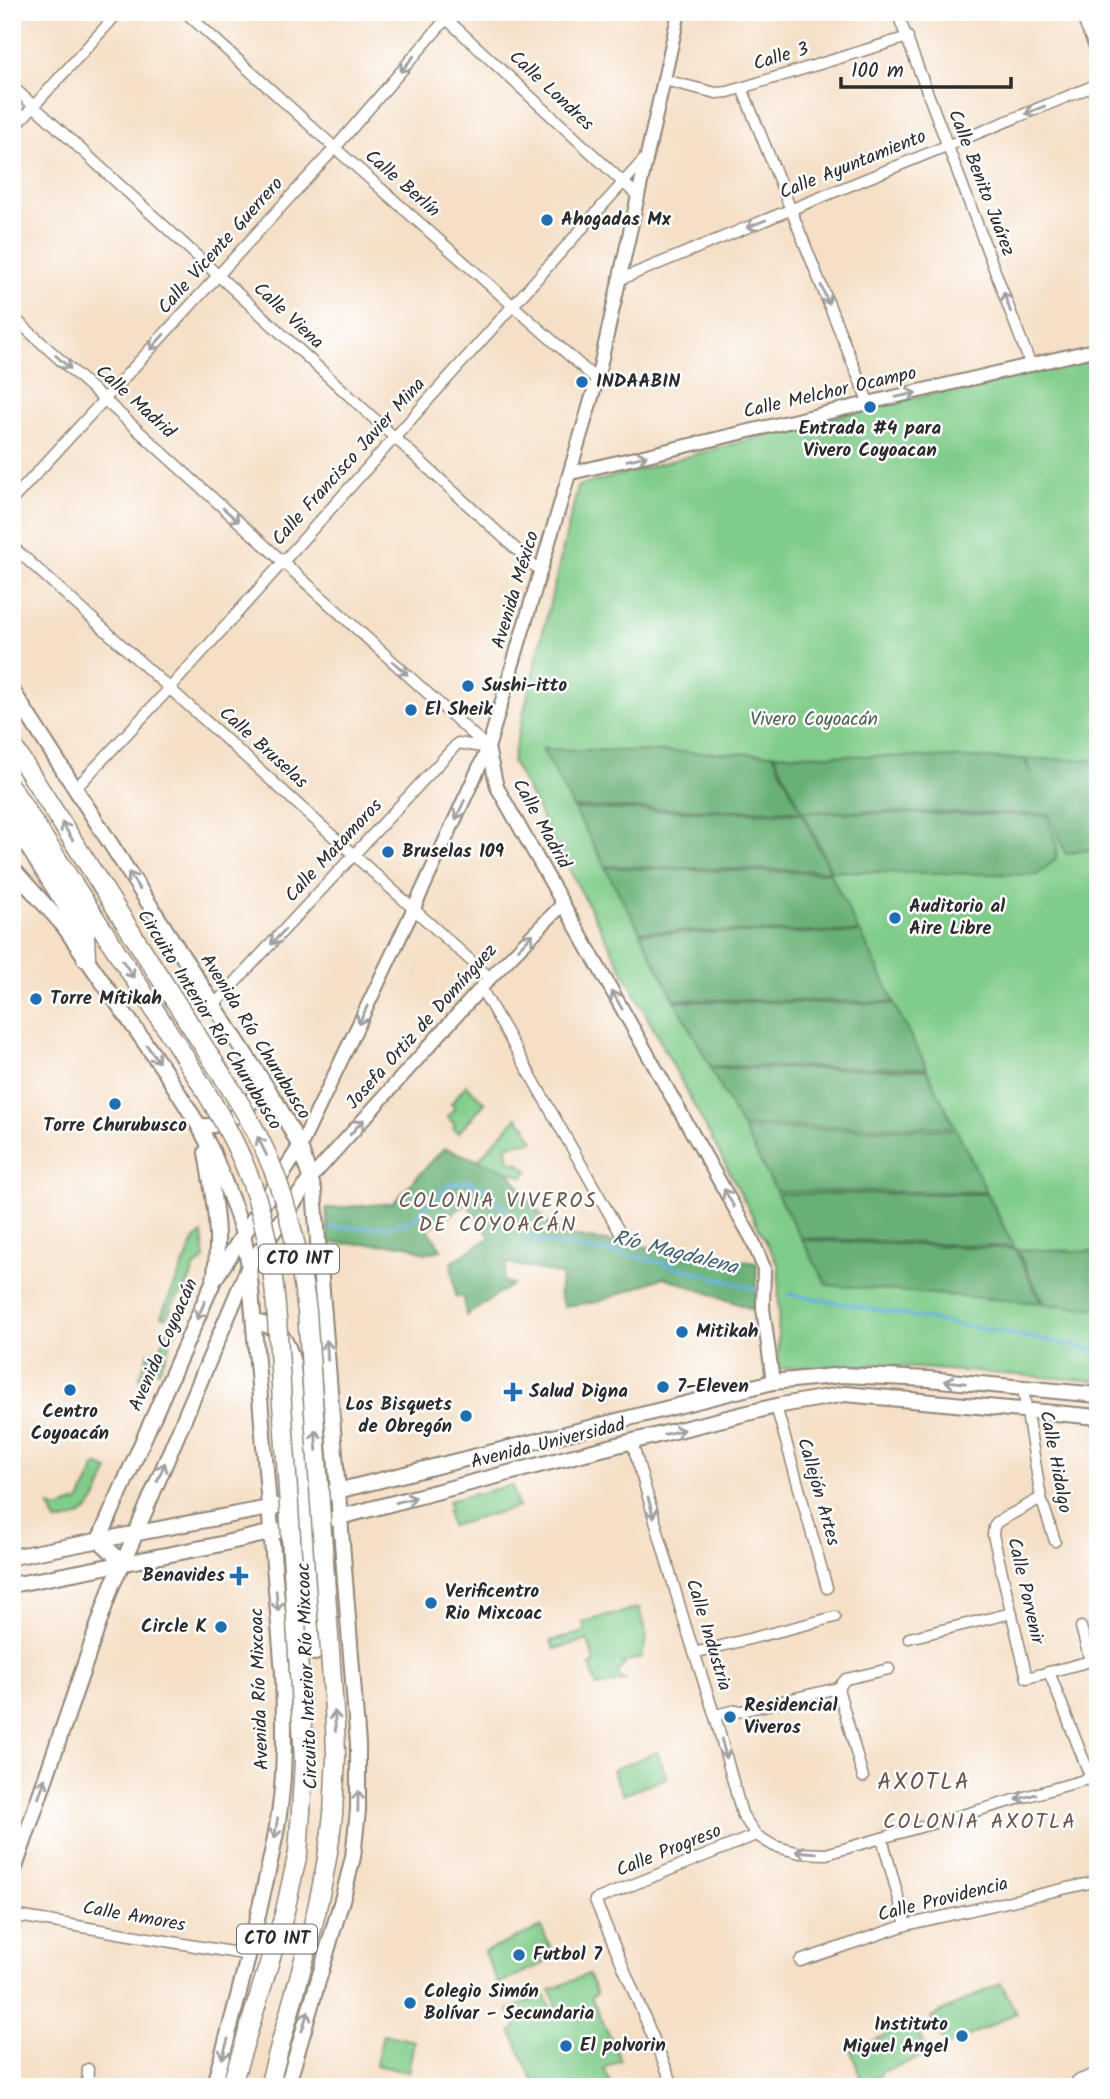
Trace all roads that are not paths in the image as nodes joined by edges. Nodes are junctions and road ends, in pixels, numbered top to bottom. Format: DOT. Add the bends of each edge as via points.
graph roads {
  1 [pos="119,12"];
  2 [pos="185,12"];
  3 [pos="679,12"];
  4 [pos="897,12"];
  5 [pos="1080,12"];
  6 [pos="446,14"];
  7 [pos="908,37"];
  8 [pos="1098,56"];
  9 [pos="664,80"];
  10 [pos="1098,84"];
  11 [pos="12,86"];
  12 [pos="742,88"];
  13 [pos="34,106"];
  14 [pos="12,130"];
  15 [pos="949,146"];
  16 [pos="335,148"];
  17 [pos="648,156"];
  18 [pos="623,181"];
  19 [pos="639,197"];
  20 [pos="790,209"];
  21 [pos="218,275"];
  22 [pos="621,279"];
  23 [pos="514,306"];
  24 [pos="12,316"];
  25 [pos="1098,349"];
  26 [pos="1031,366"];
  27 [pos="597,380"];
  28 [pos="104,400"];
  29 [pos="869,404"];
  30 [pos="395,438"];
  31 [pos="570,473"];
  32 [pos="12,500"];
  33 [pos="12,546"];
  34 [pos="283,562"];
  35 [pos="541,572"];
  36 [pos="170,688"];
  37 [pos="12,690"];
  38 [pos="12,746"];
  39 [pos="488,748"];
  40 [pos="12,789"];
  41 [pos="75,789"];
  42 [pos="12,819"];
  43 [pos="355,854"];
  44 [pos="12,868"];
  45 [pos="563,904"];
  46 [pos="414,908"];
  47 [pos="86,958"];
  48 [pos="490,978"];
  49 [pos="481,988"];
  50 [pos="214,1005"];
  51 [pos="257,1072"];
  52 [pos="201,1129"];
  53 [pos="300,1147"];
  54 [pos="311,1178"];
  55 [pos="619,1231"];
  56 [pos="243,1234"];
  57 [pos="249,1266"];
  58 [pos="214,1280"];
  59 [pos="254,1322"];
  60 [pos="773,1382"];
  61 [pos="1023,1388"];
  62 [pos="1055,1392"];
  63 [pos="1098,1395"];
  64 [pos="776,1406"];
  65 [pos="1027,1412"];
  66 [pos="1056,1414"];
  67 [pos="1098,1418"];
  68 [pos="632,1442"];
  69 [pos="338,1492"];
  70 [pos="1041,1498"];
  71 [pos="303,1500"];
  72 [pos="269,1508"];
  73 [pos="321,1508"];
  74 [pos="340,1517"];
  75 [pos="297,1520"];
  76 [pos="271,1533"];
  77 [pos="135,1535"];
  78 [pos="99,1541"];
  79 [pos="1055,1541"];
  80 [pos="12,1557"];
  81 [pos="123,1563"];
  82 [pos="12,1585"];
  83 [pos="828,1588"];
  84 [pos="1012,1613"];
  85 [pos="835,1617"];
  86 [pos="1081,1628"];
  87 [pos="909,1638"];
  88 [pos="315,1653"];
  89 [pos="694,1653"];
  90 [pos="1094,1660"];
  91 [pos="889,1669"];
  92 [pos="1049,1672"];
  93 [pos="282,1673"];
  94 [pos="353,1674"];
  95 [pos="838,1688"];
  96 [pos="716,1720"];
  97 [pos="863,1777"];
  98 [pos="1091,1778"];
  99 [pos="1098,1796"];
  100 [pos="756,1835"];
  101 [pos="882,1838"];
  102 [pos="12,1876"];
  103 [pos="1098,1881"];
  104 [pos="12,1914"];
  105 [pos="906,1925"];
  106 [pos="249,1955"];
  107 [pos="800,1961"];
  108 [pos="88,2069"];
  109 [pos="1098,2073"];
  110 [pos="87,2087"];
  111 [pos="213,2087"];
  112 [pos="231,2087"];
  113 [pos="269,2087"];
  114 [pos="287,2087"];
  115 [pos="674,2087"];
  116 [pos="1079,2087"];
  1 -- 13 [label="street"];
  2 -- 16 [label="street, Calle Berlín"];
  3 -- 9 [label="street, Avenida México"];
  4 -- 7 [label="street, Calle Benito Juárez"];
  5 -- 8 [label="street"];
  6 -- 16 [label="street, Calle Vicente Guerrero, one-way"];
  6 -- 18 [label="street, Calle Londres"];
  7 -- 12 [label="street, Calle 3"];
  7 -- 15 [label="street, Calle Benito Juárez"];
  9 -- 12 [label="street, Calle 3" via="716,93"];
  9 -- 17 [label="street, Avenida México"];
  10 -- 15 [label="street, Calle Ayuntamiento, one-way"];
  11 -- 13 [label="street, Calle Viena"];
  12 -- 20 [label="street"];
  13 -- 14 [label="street"];
  13 -- 21 [label="street, Calle Viena"];
  15 -- 20 [label="street, Calle Ayuntamiento"];
  26 -- 15 [label="street, Calle Benito Juárez, one-way"];
  16 -- 21 [label="street, Calle Vicente Guerrero"];
  16 -- 23 [label="street, Calle Berlín"];
  17 -- 18 [label="street, Calle Francisco Javier Mina"];
  17 -- 19 [label="street, Avenida México"];
  18 -- 19 [label="street, Calle Londres"];
  18 -- 23 [label="street, Calle Francisco Javier Mina"];
  19 -- 22 [label="street, Avenida México"];
  20 -- 22 [label="street, Calle Ayuntamiento, one-way"];
  20 -- 29 [label="street, one-way"];
  21 -- 28 [label="street, Calle Vicente Guerrero, one-way"];
  21 -- 30 [label="street, Calle Viena"];
  22 -- 27 [label="street, Avenida México"];
  23 -- 27 [label="street, Calle Berlín"];
  23 -- 30 [label="street, Calle Francisco Javier Mina"];
  24 -- 28 [label="street, Calle Madrid, one-way"];
  25 -- 26 [label="street, Calle Melchor Ocampo"];
  29 -- 26 [label="street, Calle Melchor Ocampo, one-way"];
  27 -- 31 [label="street, Avenida México"];
  28 -- 32 [label="street, Calle Vicente Guerrero"];
  28 -- 34 [label="street, Calle Madrid, one-way"];
  31 -- 29 [label="street, Calle Melchor Ocampo, one-way"];
  30 -- 34 [label="street, Calle Francisco Javier Mina"];
  30 -- 35 [label="street, Calle Viena"];
  31 -- 35 [label="street, Avenida México"];
  33 -- 36 [label="street, Calle Bruselas"];
  34 -- 36 [label="street, Calle Francisco Javier Mina"];
  34 -- 39 [label="street, Calle Madrid, one-way"];
  35 -- 39 [label="street, Avenida México"];
  36 -- 41 [label="street, Calle Francisco Javier Mina"];
  36 -- 43 [label="street, Calle Bruselas"];
  37 -- 41 [label="main road, Avenida Río Churubusco / CTO INT"];
  73 -- 38 [label="highway, Circuito Interior Río Churubusco / CTO INT, one-way, bridge" via="307,1311 296,1242 281,1190 246,1114"];
  39 -- 43 [label="street, Calle Matamoros" via="458,743"];
  39 -- 45 [label="street, Calle Madrid" via="497,787"];
  39 -- 46 [label="street, Avenida México, one-way"];
  40 -- 75 [label="highway, Circuito Interior Río Churubusco / CTO INT, one-way, bridge" via="222,1117 247,1171 269,1248"];
  50 -- 41 [label="main road, Avenida Río Churubusco / CTO INT, one-way"];
  42 -- 47 [label="highway" via="85,934"];
  43 -- 46 [label="street, Calle Bruselas"];
  43 -- 50 [label="street, Calle Matamoros, one-way"];
  44 -- 47 [label="main road, CTO INT"];
  48 -- 45 [label="street, Josefa Ortiz de Domínguez, one-way"];
  60 -- 45 [label="street, Calle Madrid, one-way" via="762,1263 752,1239"];
  46 -- 48 [label="street, Calle Bruselas"];
  46 -- 53 [label="street, Avenida México, one-way"];
  47 -- 52 [label="main road, CTO INT, one-way"];
  48 -- 49 [label="street, Josefa Ortiz de Domínguez"];
  54 -- 49 [label="street, Josefa Ortiz de Domínguez, one-way"];
  49 -- 55 [label="street"];
  50 -- 51 [label="main road, Avenida Río Churubusco / CTO INT"];
  51 -- 52 [label="main road" via="255,1095 245,1111"];
  51 -- 53 [label="main road, Avenida Río Churubusco / CTO INT"];
  52 -- 56 [label="main road, CTO INT"];
  52 -- 58 [label="main road" via="218,1232"];
  53 -- 54 [label="main road, Avenida Río Churubusco / CTO INT"];
  53 -- 56 [label="main road, Avenida Coyoacán"];
  54 -- 57 [label="main road"];
  69 -- 54 [label="main road, Avenida Río Churubusco / CTO INT, one-way"];
  56 -- 57 [label="main road, CTO INT"];
  56 -- 58 [label="main road, Avenida Coyoacán"];
  57 -- 59 [label="main road, CTO INT"];
  77 -- 57 [label="main road, one-way"];
  58 -- 78 [label="main road, Avenida Coyoacán, one-way"];
  59 -- 71 [label="main road" via="276,1330 292,1358"];
  59 -- 72 [label="main road, CTO INT"];
  61 -- 60 [label="main road, Avenida Universidad, one-way" via="843,1375"];
  60 -- 69 [label="main road, Avenida Universidad"];
  61 -- 62 [label="main road, Avenida Universidad"];
  61 -- 65 [label="street, Calle Hidalgo"];
  62 -- 63 [label="main road, Avenida Universidad"];
  62 -- 66 [label="main road"];
  64 -- 65 [label="main road, Avenida Universidad" via="845,1394"];
  68 -- 64 [label="main road, Avenida Universidad, one-way"];
  64 -- 83 [label="street, Callejón Artes"];
  65 -- 66 [label="main road, Avenida Universidad"];
  65 -- 70 [label="street, Calle Hidalgo"];
  66 -- 67 [label="main road, Avenida Universidad"];
  74 -- 68 [label="main road, Avenida Universidad, one-way"];
  68 -- 89 [label="street, Calle Industria, one-way"];
  69 -- 71 [label="main road, Avenida Universidad"];
  69 -- 74 [label="main road, CTO INT"];
  70 -- 79 [label="street, Calle Hidalgo"];
  70 -- 84 [label="street, Calle Porvenir" via="994,1527"];
  71 -- 72 [label="main road, Avenida Universidad"];
  71 -- 75 [label="main road"];
  72 -- 76 [label="main road, CTO INT"];
  72 -- 77 [label="main road, Avenida Universidad"];
  113 -- 73 [label="highway, Circuito Interior Río Mixcoac / CTO INT, one-way, bridge" via="314,1926 333,1814 335,1724"];
  74 -- 75 [label="main road, Avenida Universidad"];
  74 -- 94 [label="main road, CTO INT"];
  75 -- 76 [label="main road, Avenida Universidad"];
  75 -- 88 [label="main road"];
  75 -- 112 [label="highway, Circuito Interior Río Mixcoac / CTO INT, bridge" via="304,1761 298,1853 284,1915"];
  76 -- 81 [label="main road, Avenida Universidad"];
  76 -- 93 [label="main road, Avenida Río Mixcoac / CTO INT, one-way"];
  77 -- 78 [label="main road, Avenida Universidad"];
  77 -- 81 [label="main road"];
  78 -- 80 [label="main road, Avenida Universidad"];
  78 -- 81 [label="main road"];
  81 -- 82 [label="main road, Avenida Universidad"];
  102 -- 81 [label="main road, one-way"];
  84 -- 87 [label="street"];
  84 -- 92 [label="street, Calle Porvenir" via="1027,1678"];
  85 -- 89 [label="street"];
  86 -- 90 [label="street"];
  88 -- 93 [label="main road" via="295,1660"];
  88 -- 94 [label="main road" via="330,1654"];
  89 -- 96 [label="street, Calle Industria"];
  90 -- 92 [label="street"];
  91 -- 95 [label="street" via="846,1679"];
  92 -- 98 [label="street"];
  93 -- 106 [label="main road, Avenida Río Mixcoac / CTO INT, one-way" via="283,1777 276,1834"];
  114 -- 94 [label="main road, CTO INT, one-way" via="353,1857 358,1810"];
  95 -- 96 [label="street" via="715,1715"];
  95 -- 97 [label="street"];
  96 -- 100 [label="street, Calle Industria, one-way" via="742,1814"];
  98 -- 99 [label="street"];
  98 -- 101 [label="street, one-way"];
  101 -- 100 [label="street, one-way" via="826,1854 774,1846"];
  100 -- 115 [label="street, Calle Progreso" via="595,1900"];
  101 -- 105 [label="street"];
  103 -- 105 [label="street, Calle Providencia"];
  104 -- 106 [label="street, Calle Amores"];
  105 -- 107 [label="street, Calle Providencia"];
  106 -- 111 [label="main road, Avenida Río Mixcoac / CTO INT, one-way"];
  108 -- 110 [label="street"];
  109 -- 116 [label="street" via="1077,2081"];
}
